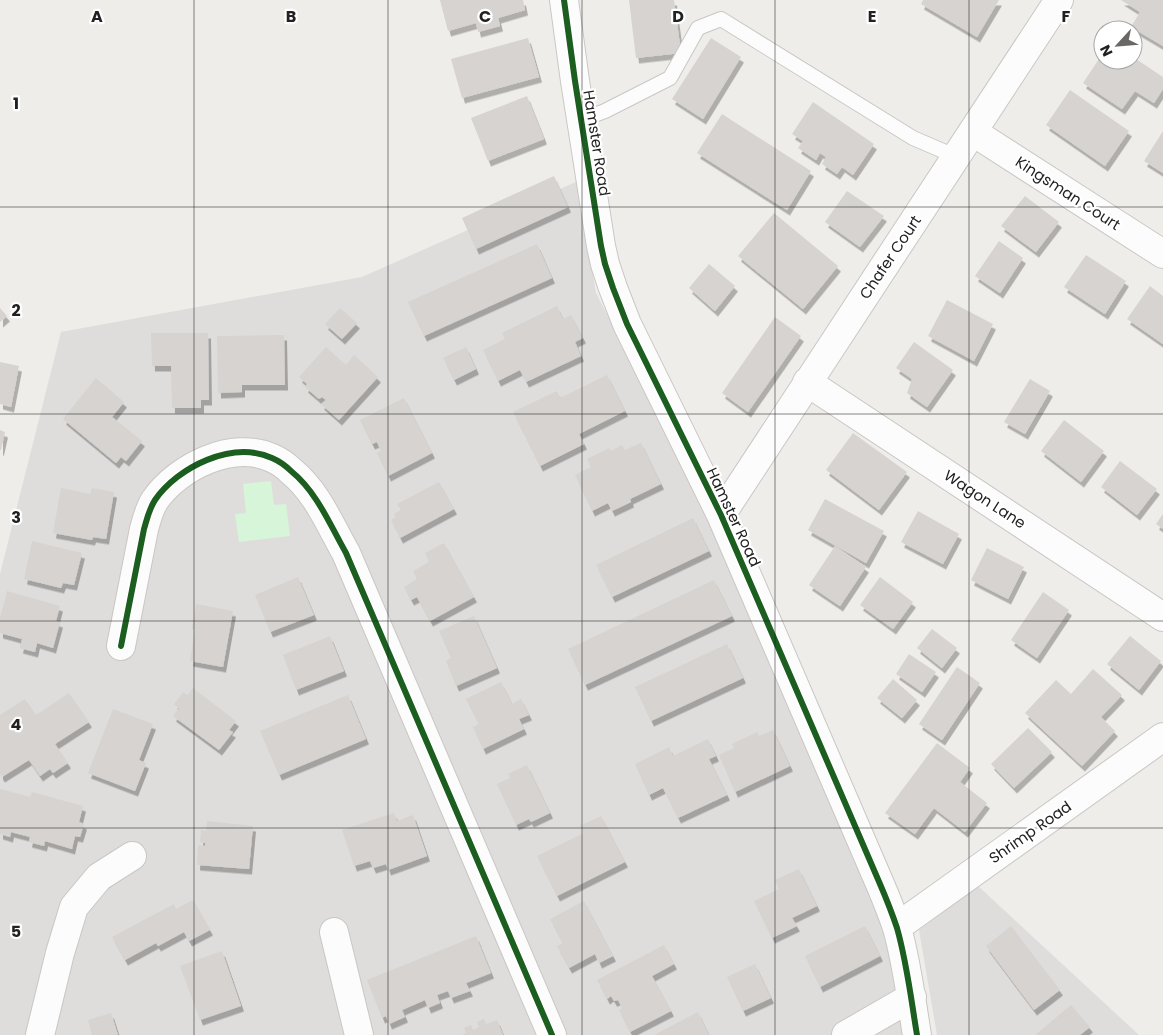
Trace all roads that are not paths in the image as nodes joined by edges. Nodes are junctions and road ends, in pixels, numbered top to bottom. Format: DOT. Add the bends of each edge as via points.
graph roads {
  1 [pos="564,0"];
  2 [pos="1059,0"];
  3 [pos="581,120"];
  4 [pos="973,132"];
  5 [pos="957,157"];
  6 [pos="1163,254"];
  7 [pos="807,382"];
  8 [pos="721,516"];
  9 [pos="1163,617"];
  10 [pos="121,646"];
  11 [pos="1163,737"];
  12 [pos="132,856"];
  13 [pos="896,927"];
  14 [pos="334,932"];
  15 [pos="912,997"];
  16 [pos="40,1035"];
  17 [pos="359,1035"];
  18 [pos="552,1035"];
  19 [pos="846,1035"];
  20 [pos="917,1035"];
  1 -- 3 [label="street, Hamster Road"];
  2 -- 4 [label="street, Chafer Court"];
  3 -- 5 [label="lane" via="606,111 670,78 698,28 721,19 913,138"];
  3 -- 8 [label="street, Hamster Road" via="601,246 612,288"];
  4 -- 5 [label="street, Chafer Court"];
  4 -- 6 [label="street, Kingsman Court"];
  5 -- 7 [label="street, Chafer Court"];
  7 -- 8 [label="street, Chafer Court"];
  7 -- 9 [label="street, Wagon Lane"];
  8 -- 13 [label="street, Hamster Road"];
  10 -- 18 [label="street" via="144,529 153,502 174,479 216,456 252,453 272,458 304,482 346,553"];
  11 -- 13 [label="street, Shrimp Road"];
  12 -- 16 [label="street" via="99,877 74,907"];
  13 -- 15 [label="street, Hamster Road"];
  14 -- 17 [label="street"];
  15 -- 19 [label="street"];
  15 -- 20 [label="street, Hamster Road"];
}
